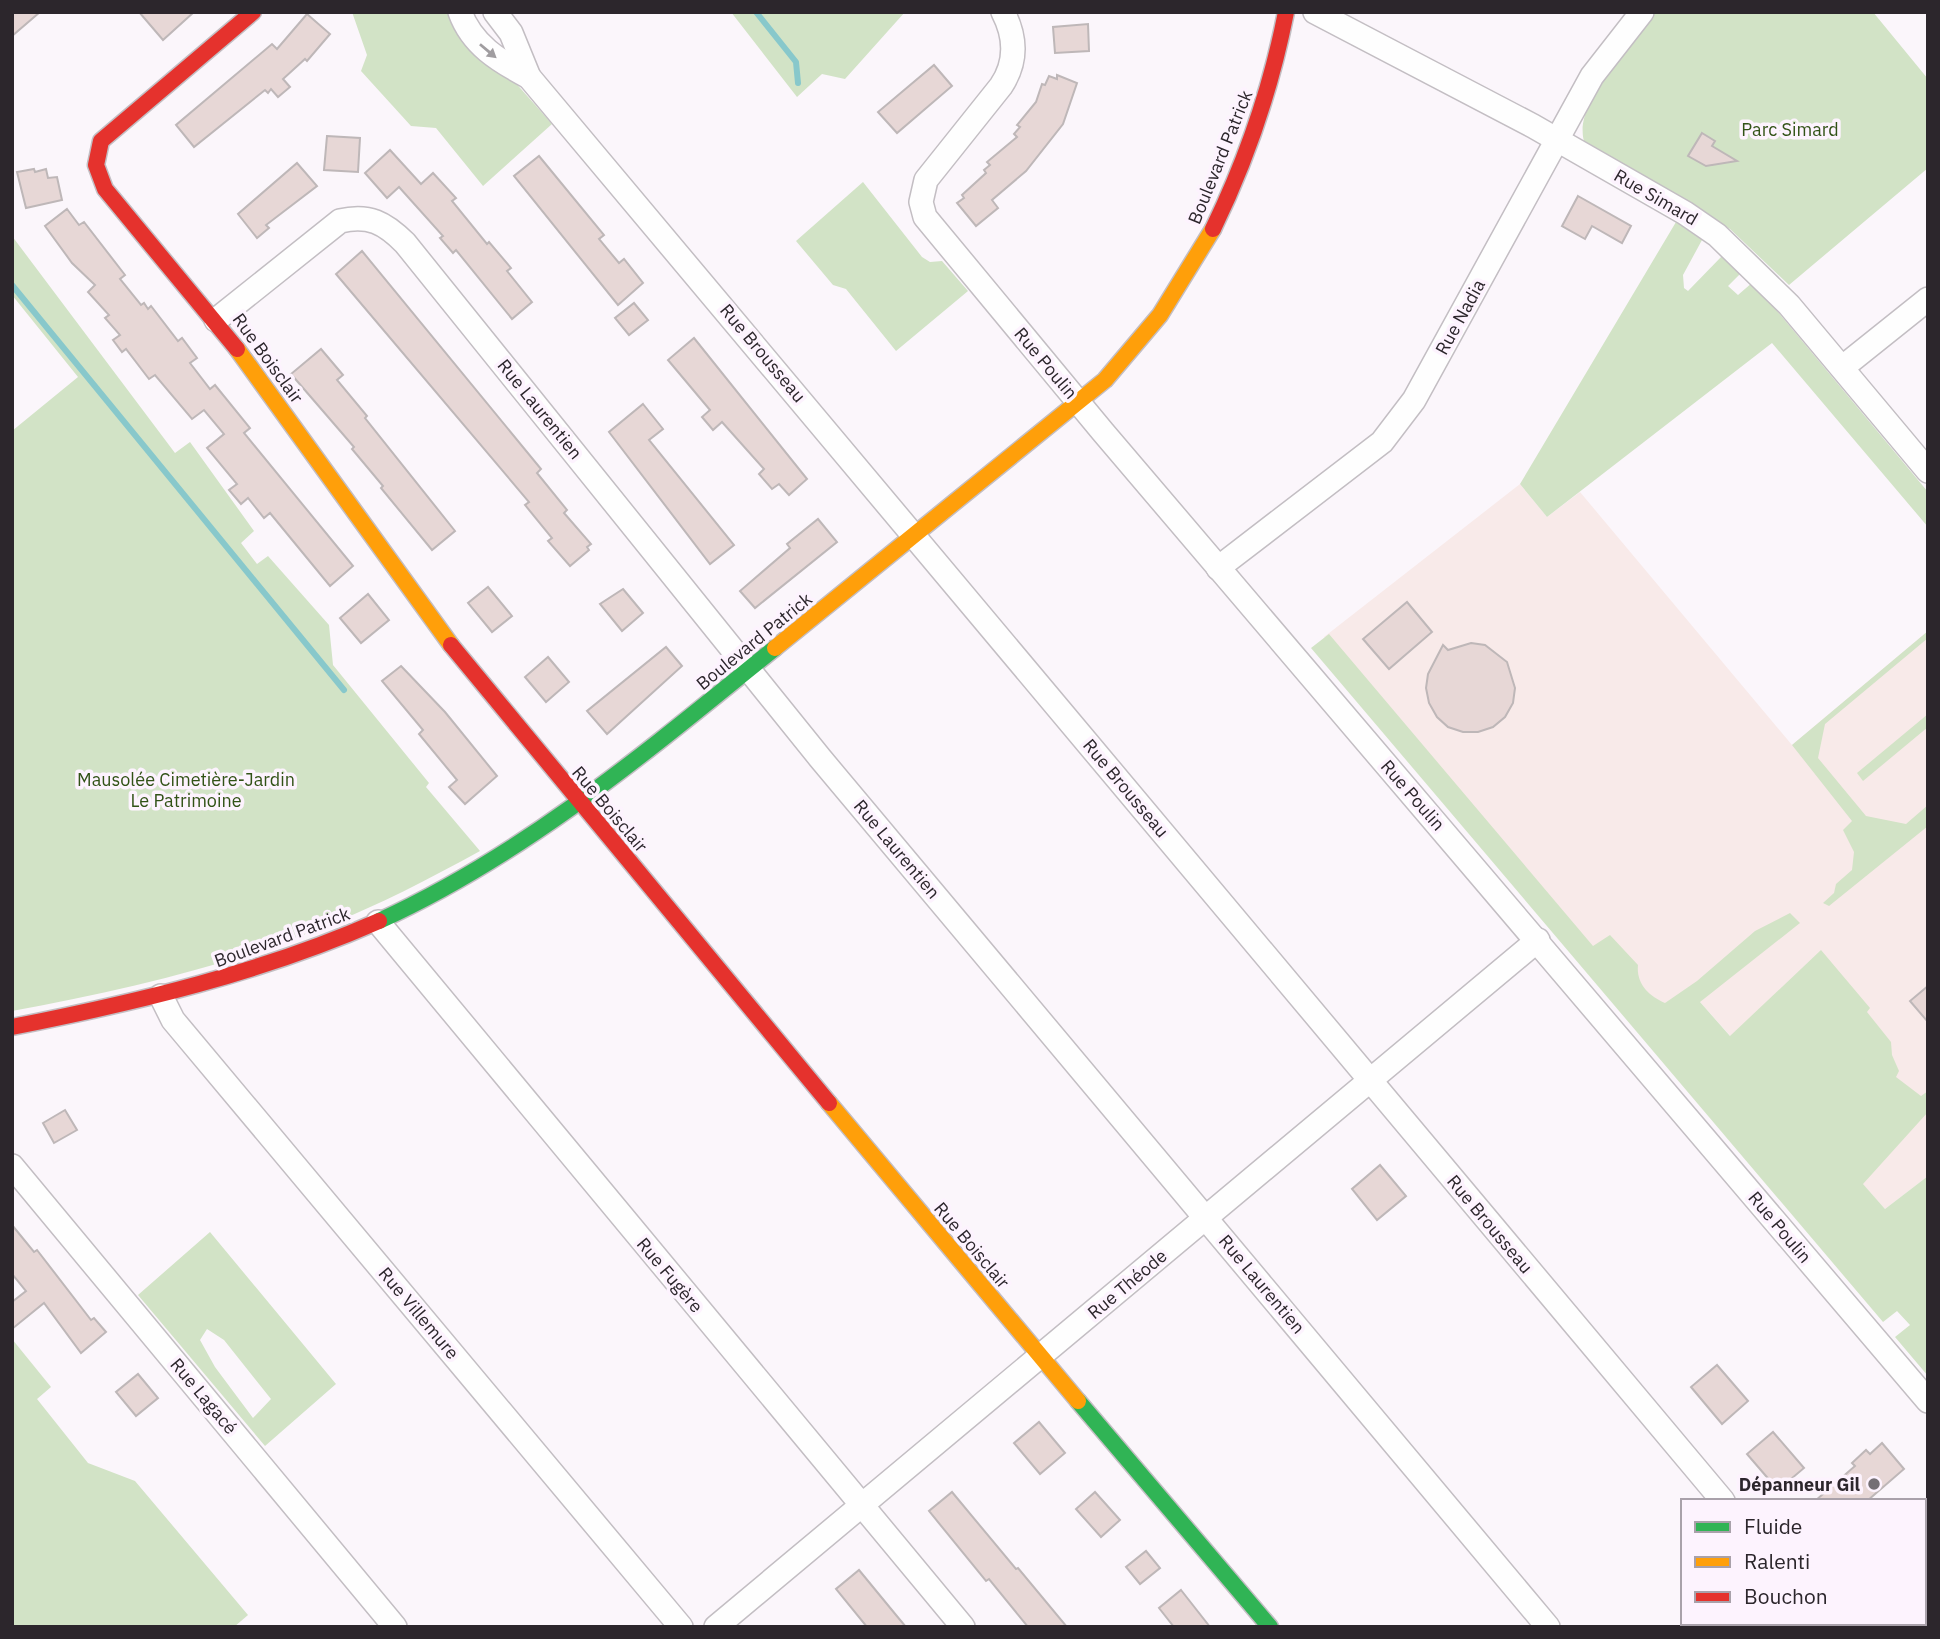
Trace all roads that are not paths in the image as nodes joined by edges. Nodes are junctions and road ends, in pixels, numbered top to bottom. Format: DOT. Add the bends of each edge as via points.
graph roads {
  1 [pos="253,12"];
  2 [pos="460,12"];
  3 [pos="495,12"];
  4 [pos="1003,12"];
  5 [pos="1286,12"];
  6 [pos="1315,12"];
  7 [pos="1642,12"];
  8 [pos="529,77"];
  9 [pos="1557,140"];
  10 [pos="1928,299"];
  11 [pos="216,320"];
  12 [pos="1843,367"];
  13 [pos="1079,402"];
  14 [pos="1928,471"];
  15 [pos="916,535"];
  16 [pos="1218,568"];
  17 [pos="748,670"];
  18 [pos="580,803"];
  19 [pos="378,922"];
  20 [pos="1538,940"];
  21 [pos="161,996"];
  22 [pos="12,1027"];
  23 [pos="1369,1080"];
  24 [pos="12,1166"];
  25 [pos="1206,1217"];
  26 [pos="1041,1356"];
  27 [pos="1928,1401"];
  28 [pos="1721,1499"];
  29 [pos="861,1504"];
  30 [pos="395,1627"];
  31 [pos="681,1627"];
  32 [pos="716,1627"];
  33 [pos="963,1627"];
  34 [pos="1270,1627"];
  35 [pos="1548,1627"];
  1 -- 11 [label="street, Rue Boisclair" via="101,141 94,161 105,188"];
  2 -- 8 [label="street, Rue Brousseau, one-way" via="474,39"];
  3 -- 8 [label="street, Rue Brousseau" via="511,33"];
  4 -- 13 [label="street, Rue Poulin" via="1014,42 1006,79 926,180 920,202 925,217"];
  5 -- 13 [label="street, Boulevard Patrick" via="1255,133 1211,233 1131,354"];
  6 -- 9 [label="street, Rue Simard"];
  7 -- 9 [label="street, Rue Nadia" via="1592,76"];
  8 -- 15 [label="street, Rue Brousseau"];
  9 -- 12 [label="street, Rue Simard" via="1717,235 1756,270"];
  9 -- 16 [label="street, Rue Nadia" via="1397,426 1366,456"];
  10 -- 12 [label="street"];
  11 -- 17 [label="street, Rue Laurentien" via="331,226 363,217 385,225 412,251"];
  11 -- 18 [label="street, Rue Boisclair" via="442,633"];
  12 -- 14 [label="street, Rue Simard"];
  13 -- 15 [label="street, Boulevard Patrick"];
  13 -- 16 [label="street, Rue Poulin"];
  15 -- 17 [label="street, Boulevard Patrick"];
  15 -- 23 [label="street, Rue Brousseau"];
  16 -- 20 [label="street, Rue Poulin"];
  17 -- 18 [label="street, Boulevard Patrick"];
  17 -- 25 [label="street, Rue Laurentien"];
  18 -- 19 [label="street, Boulevard Patrick" via="497,860"];
  18 -- 26 [label="street, Rue Boisclair"];
  19 -- 21 [label="street, Boulevard Patrick" via="268,965"];
  19 -- 29 [label="street, Rue Fugère"];
  20 -- 23 [label="street, Rue Théode"];
  20 -- 27 [label="street, Rue Poulin"];
  21 -- 22 [label="street, Boulevard Patrick"];
  21 -- 31 [label="street, Rue Villemure" via="173,1020"];
  23 -- 25 [label="street, Rue Théode"];
  23 -- 28 [label="street, Rue Brousseau"];
  24 -- 30 [label="street, Rue Lagacé"];
  25 -- 26 [label="street, Rue Théode"];
  25 -- 35 [label="street, Rue Laurentien"];
  26 -- 29 [label="street, Rue Théode"];
  26 -- 34 [label="street, Rue Boisclair"];
  29 -- 32 [label="street, Rue Théode"];
  29 -- 33 [label="street, Rue Fugère"];
}
